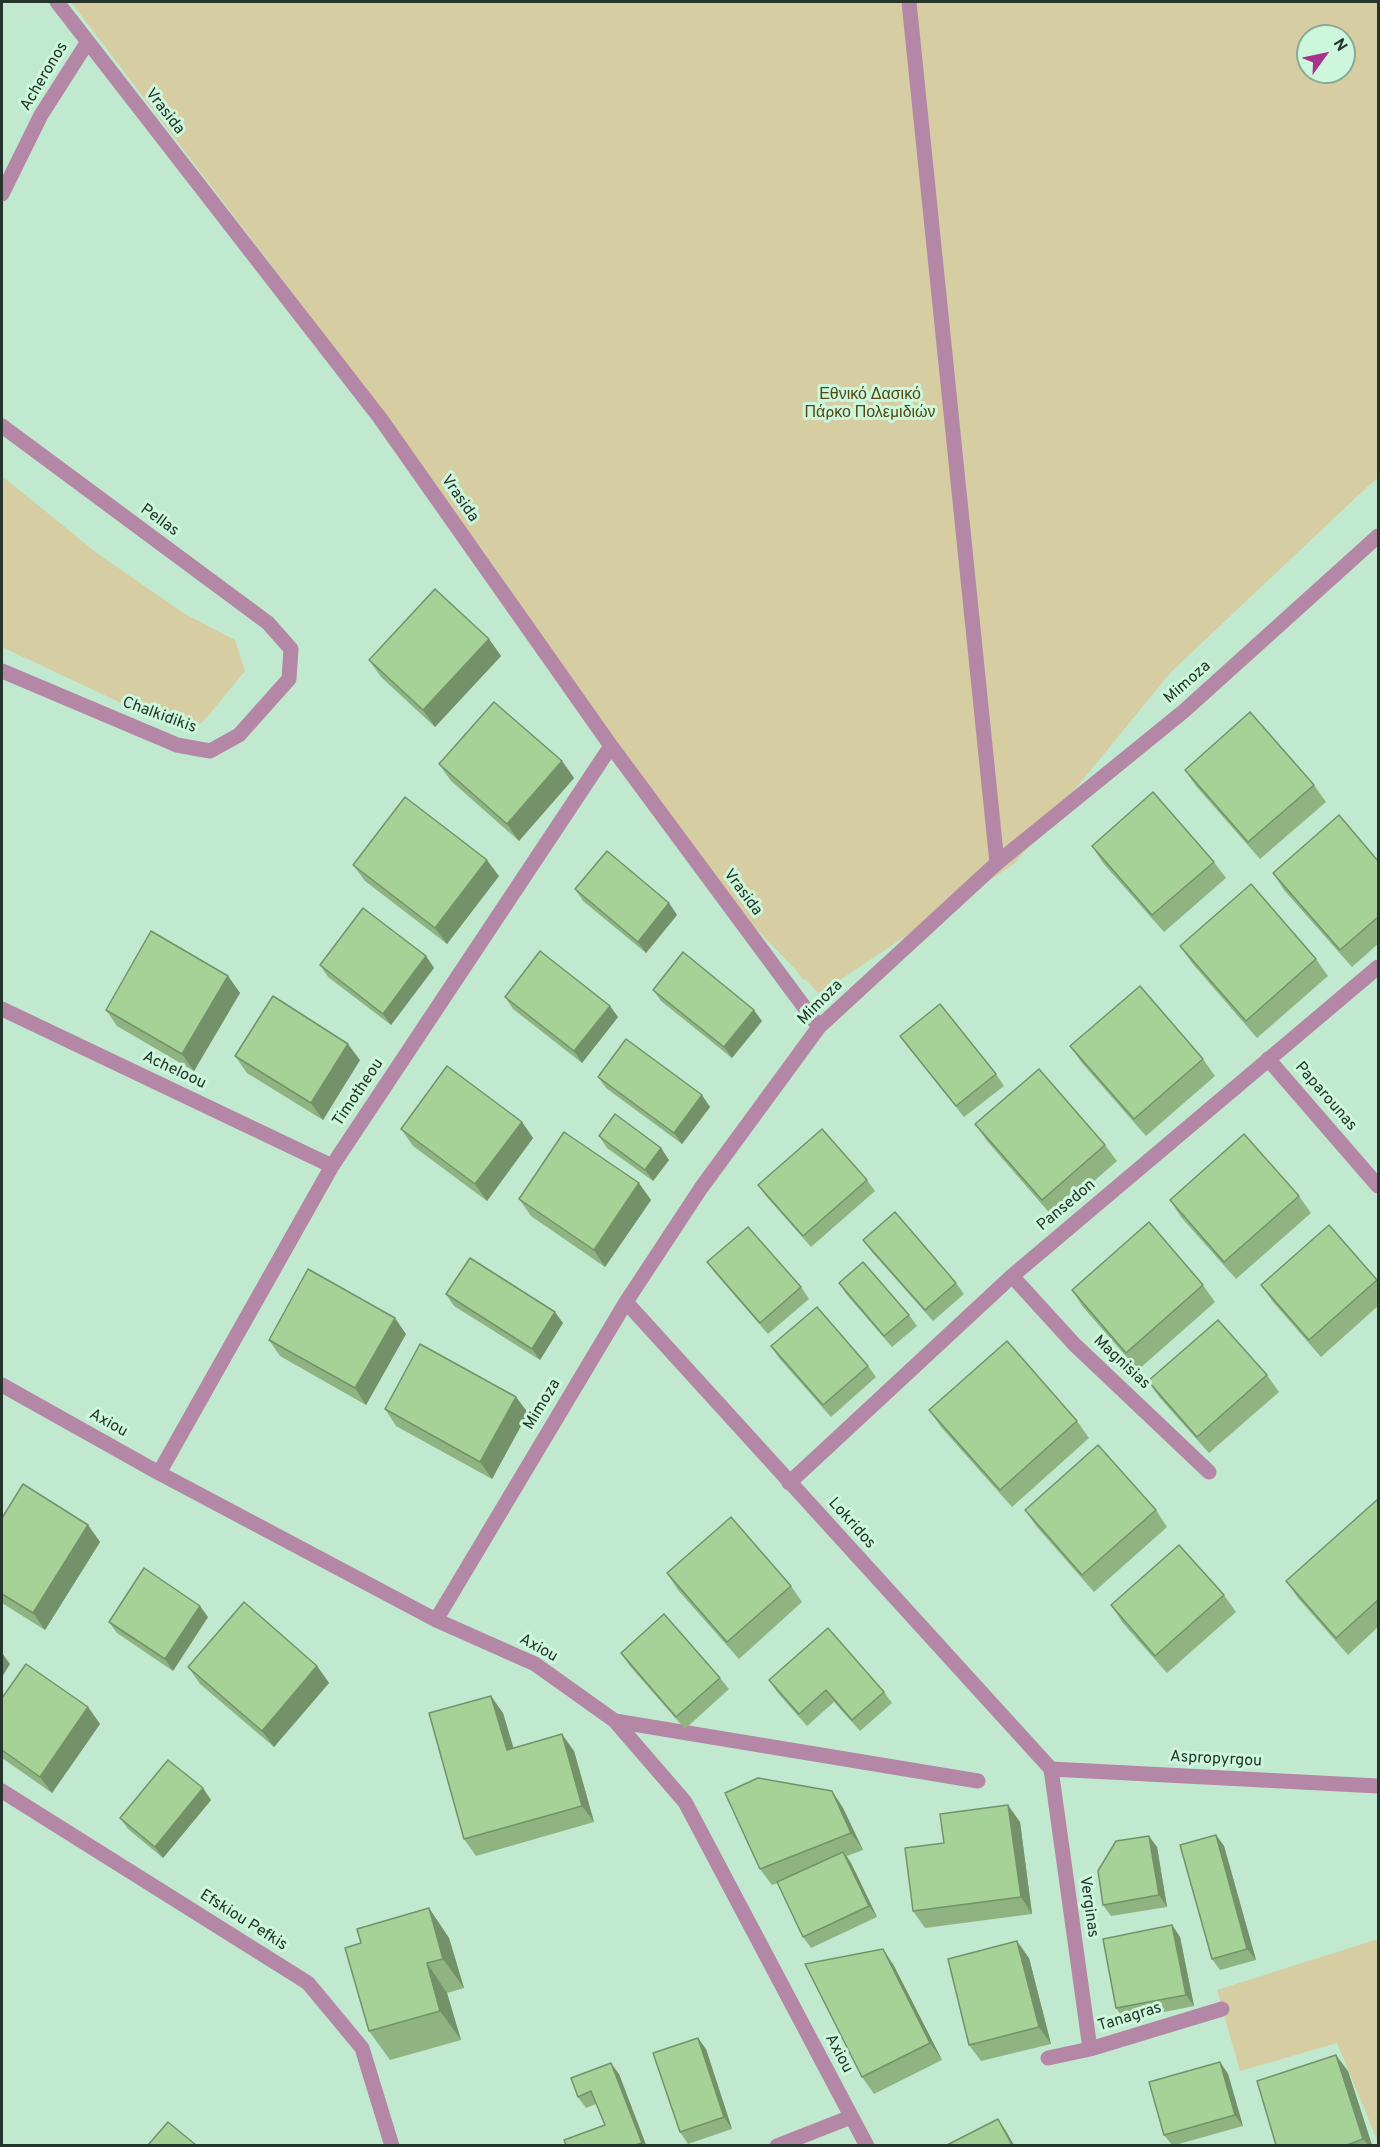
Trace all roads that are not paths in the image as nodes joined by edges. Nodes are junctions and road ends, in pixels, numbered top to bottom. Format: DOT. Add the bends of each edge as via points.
graph roads {
  1 [pos="57,2"];
  2 [pos="909,2"];
  3 [pos="87,43"];
  4 [pos="2,194"];
  5 [pos="2,426"];
  6 [pos="1378,536"];
  7 [pos="291,649"];
  8 [pos="2,671"];
  9 [pos="611,747"];
  10 [pos="996,864"];
  11 [pos="1378,967"];
  12 [pos="2,1009"];
  13 [pos="819,1027"];
  14 [pos="1268,1059"];
  15 [pos="332,1166"];
  16 [pos="1378,1186"];
  17 [pos="1012,1276"];
  18 [pos="626,1302"];
  19 [pos="2,1385"];
  20 [pos="1209,1472"];
  21 [pos="159,1473"];
  22 [pos="789,1483"];
  23 [pos="436,1620"];
  24 [pos="615,1721"];
  25 [pos="1051,1769"];
  26 [pos="978,1781"];
  27 [pos="1378,1786"];
  28 [pos="2,1791"];
  29 [pos="1222,2008"];
  30 [pos="1090,2049"];
  31 [pos="1048,2058"];
  32 [pos="851,2117"];
  33 [pos="392,2145"];
  34 [pos="777,2145"];
  35 [pos="867,2145"];
  1 -- 3 [label="street, Vrasida"];
  2 -- 10 [label="street"];
  3 -- 4 [label="street, Acheronos" via="41,116"];
  3 -- 9 [label="street, Vrasida" via="380,418"];
  5 -- 7 [label="street, Pellas" via="268,623"];
  6 -- 10 [label="street, Mimoza" via="1184,711"];
  7 -- 8 [label="street, Chalkidikis" via="289,679 239,735 210,751 177,745"];
  9 -- 13 [label="street, Vrasida"];
  9 -- 15 [label="street, Timotheou"];
  10 -- 13 [label="street, Mimoza"];
  11 -- 14 [label="street, Pansedon"];
  12 -- 15 [label="street, Acheloou"];
  13 -- 18 [label="street, Mimoza" via="701,1188"];
  14 -- 16 [label="street, Paparounas"];
  14 -- 17 [label="street, Pansedon"];
  15 -- 21 [label="street, Timotheou"];
  17 -- 20 [label="street, Magnisias" via="1074,1344"];
  17 -- 22 [label="street, Pansedon"];
  18 -- 22 [label="street, Lokridos"];
  18 -- 23 [label="street, Mimoza"];
  19 -- 21 [label="street, Axiou"];
  21 -- 23 [label="street, Axiou"];
  22 -- 25 [label="street, Lokridos"];
  23 -- 24 [label="street, Axiou" via="535,1664"];
  24 -- 26 [label="street"];
  24 -- 32 [label="street, Axiou" via="685,1802"];
  25 -- 27 [label="street, Aspropyrgou"];
  25 -- 30 [label="street, Verginas"];
  28 -- 33 [label="street, Efskiou Pefkis" via="308,1983 362,2048"];
  29 -- 30 [label="street, Tanagras"];
  30 -- 31 [label="street, Tanagras"];
  32 -- 34 [label="street"];
  32 -- 35 [label="street, Axiou"];
}
